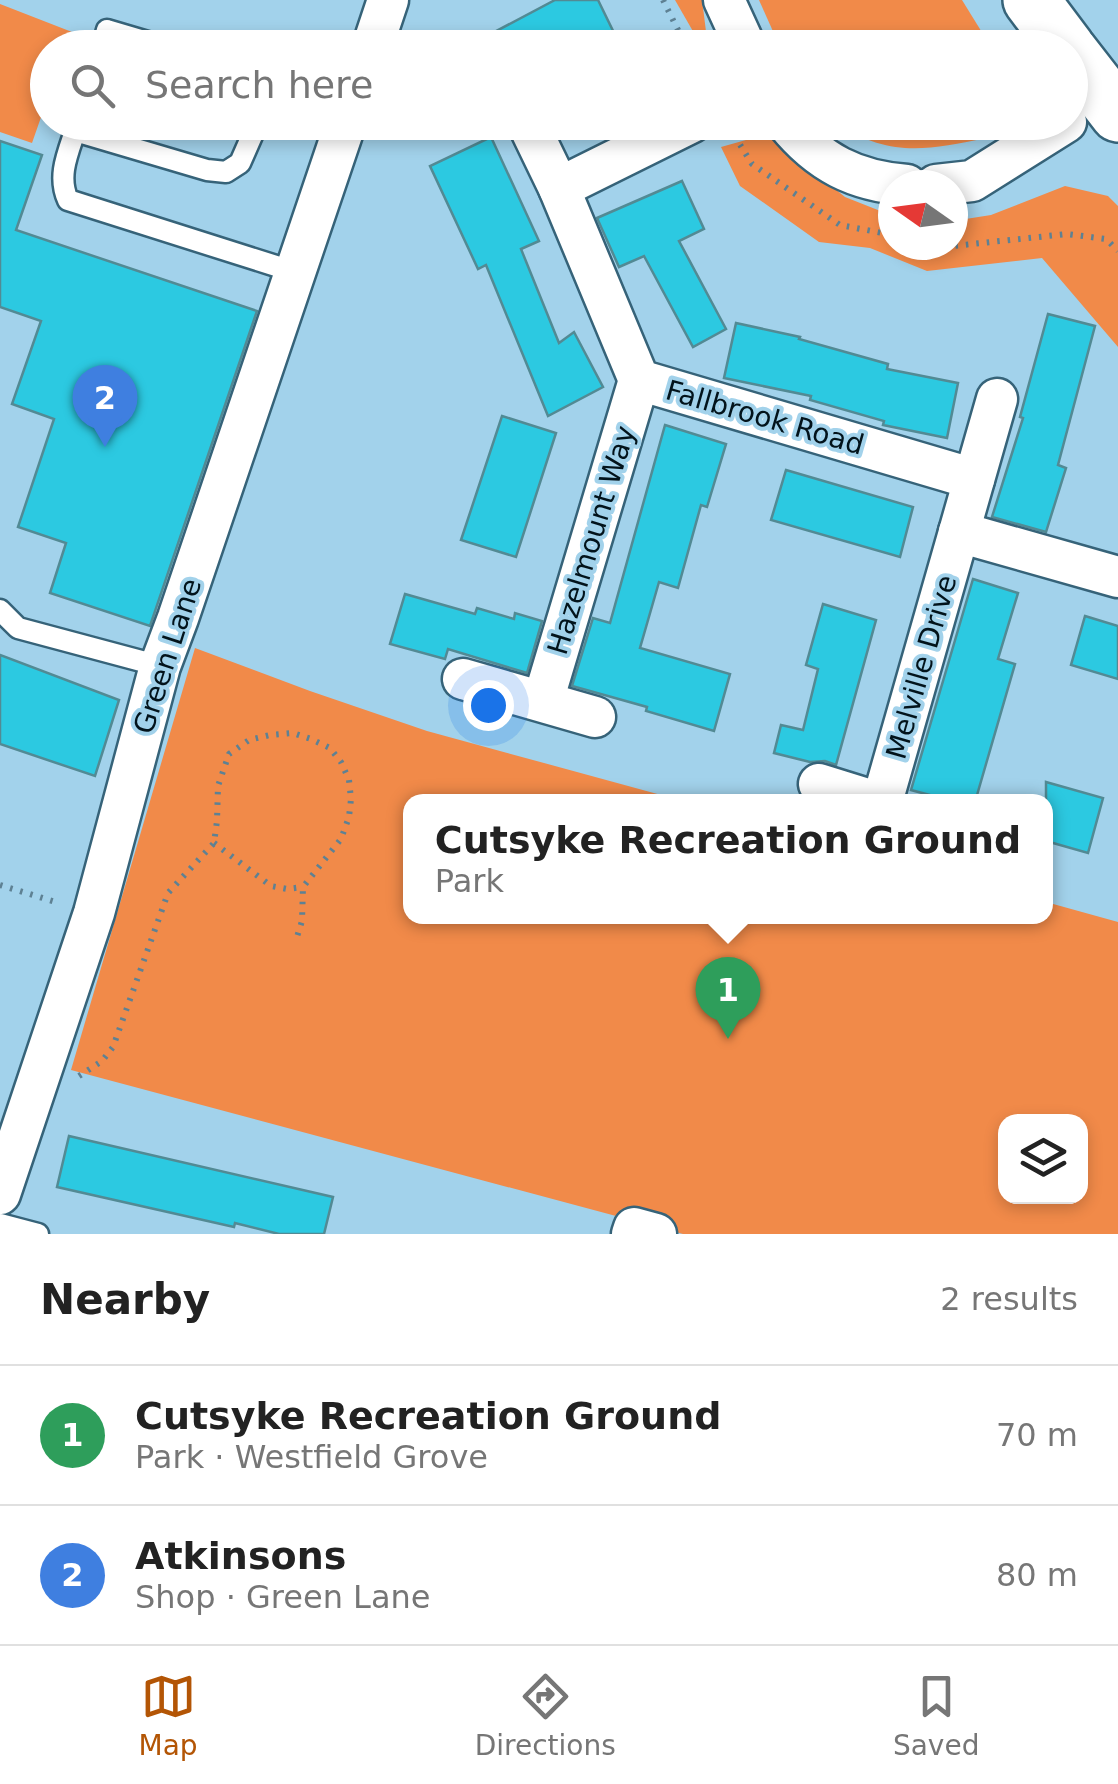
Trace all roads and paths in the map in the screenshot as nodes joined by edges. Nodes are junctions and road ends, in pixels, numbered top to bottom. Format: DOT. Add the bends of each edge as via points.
graph roads {
  1 [pos="388,0"];
  2 [pos="663,0"];
  3 [pos="724,0"];
  4 [pos="1031,0"];
  5 [pos="378,30"];
  6 [pos="678,30"];
  7 [pos="738,30"];
  8 [pos="1054,30"];
  9 [pos="73,140"];
  10 [pos="116,140"];
  11 [pos="250,140"];
  12 [pos="340,140"];
  13 [pos="536,140"];
  14 [pos="656,140"];
  15 [pos="801,140"];
  16 [pos="1044,140"];
  17 [pos="968,181"];
  18 [pos="878,182"];
  19 [pos="559,188"];
  20 [pos="968,244"];
  21 [pos="1118,251"];
  22 [pos="295,272"];
  23 [pos="639,380"];
  24 [pos="997,399"];
  25 [pos="974,479"];
  26 [pos="959,532"];
  27 [pos="1118,578"];
  28 [pos="0,610"];
  29 [pos="160,666"];
  30 [pos="463,679"];
  31 [pos="543,701"];
  32 [pos="595,717"];
  33 [pos="820,784"];
  34 [pos="853,794"];
  35 [pos="882,794"];
  36 [pos="214,843"];
  37 [pos="0,885"];
  38 [pos="303,886"];
  39 [pos="94,913"];
  40 [pos="296,940"];
  41 [pos="83,1073"];
  42 [pos="0,1194"];
  43 [pos="0,1224"];
  44 [pos="38,1234"];
  45 [pos="632,1234"];
  46 [pos="656,1234"];
  1 -- 5 [label="street"];
  2 -- 6 [label="path"];
  3 -- 7 [label="street"];
  4 -- 8 [label="main road"];
  9 -- 22 [label="lane" via="63,171 68,200"];
  10 -- 11 [label="lane" via="226,172 240,163"];
  12 -- 22 [label="street, Green Lane"];
  13 -- 19 [label="street, Fallbrook Road"];
  14 -- 19 [label="street"];
  15 -- 18 [label="street" via="826,162"];
  16 -- 17 [label="street"];
  19 -- 23 [label="street, Fallbrook Road"];
  20 -- 21 [label="path" via="1067,234 1106,239"];
  22 -- 29 [label="street, Green Lane"];
  23 -- 25 [label="street, Fallbrook Road"];
  23 -- 31 [label="street, Hazelmount Way"];
  24 -- 25 [label="street"];
  25 -- 26 [label="street"];
  26 -- 27 [label="street"];
  26 -- 35 [label="street, Melville Drive"];
  28 -- 29 [label="lane" via="18,628"];
  29 -- 39 [label="street, Green Lane"];
  30 -- 31 [label="street"];
  31 -- 32 [label="street"];
  33 -- 34 [label="street"];
  36 -- 38 [label="path" via="271,886"];
  36 -- 38 [label="path" via="218,786 229,754 270,735 311,738 341,762 351,799 341,838"];
  36 -- 41 [label="path" via="168,893 114,1047"];
  37 -- 39 [label="path"];
  38 -- 40 [label="path"];
  39 -- 42 [label="street, Green Lane"];
  43 -- 44 [label="lane"];
  45 -- 46 [label="street" via="634,1228"];
}
